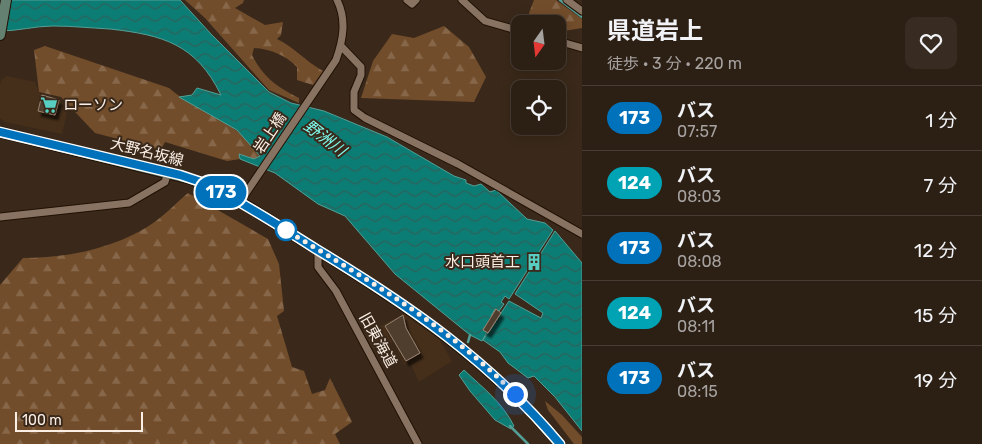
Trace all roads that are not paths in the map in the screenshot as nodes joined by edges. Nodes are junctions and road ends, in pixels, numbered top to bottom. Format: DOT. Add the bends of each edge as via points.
graph roads {
  1 [pos="6,0"];
  2 [pos="337,0"];
  3 [pos="407,0"];
  4 [pos="416,0"];
  5 [pos="462,0"];
  6 [pos="567,0"];
  7 [pos="582,11"];
  8 [pos="511,28"];
  9 [pos="0,35"];
  10 [pos="566,43"];
  11 [pos="341,46"];
  12 [pos="582,48"];
  13 [pos="0,132"];
  14 [pos="168,172"];
  15 [pos="240,202"];
  16 [pos="0,217"];
  17 [pos="582,234"];
  18 [pos="318,250"];
  19 [pos="418,444"];
  20 [pos="560,444"];
  1 -- 9 [label="main road"];
  2 -- 11 [label="street" via="342,12"];
  3 -- 4 [label="street" via="412,4"];
  5 -- 8 [label="street" via="485,21"];
  6 -- 7 [label="street"];
  10 -- 12 [label="street"];
  11 -- 15 [label="street, 岩上橋" via="336,60"];
  11 -- 17 [label="street" via="361,67 354,92 354,110"];
  13 -- 14 [label="main road, 大野名坂線"];
  14 -- 15 [label="main road, 大野名坂線" via="210,185"];
  14 -- 16 [label="street" via="165,182 129,203"];
  15 -- 18 [label="main road, 大野名坂線"];
  18 -- 19 [label="street, 旧東海道" via="318,267 336,291"];
  18 -- 20 [label="main road, 大野名坂線" via="360,274 452,339 506,384"];
}
